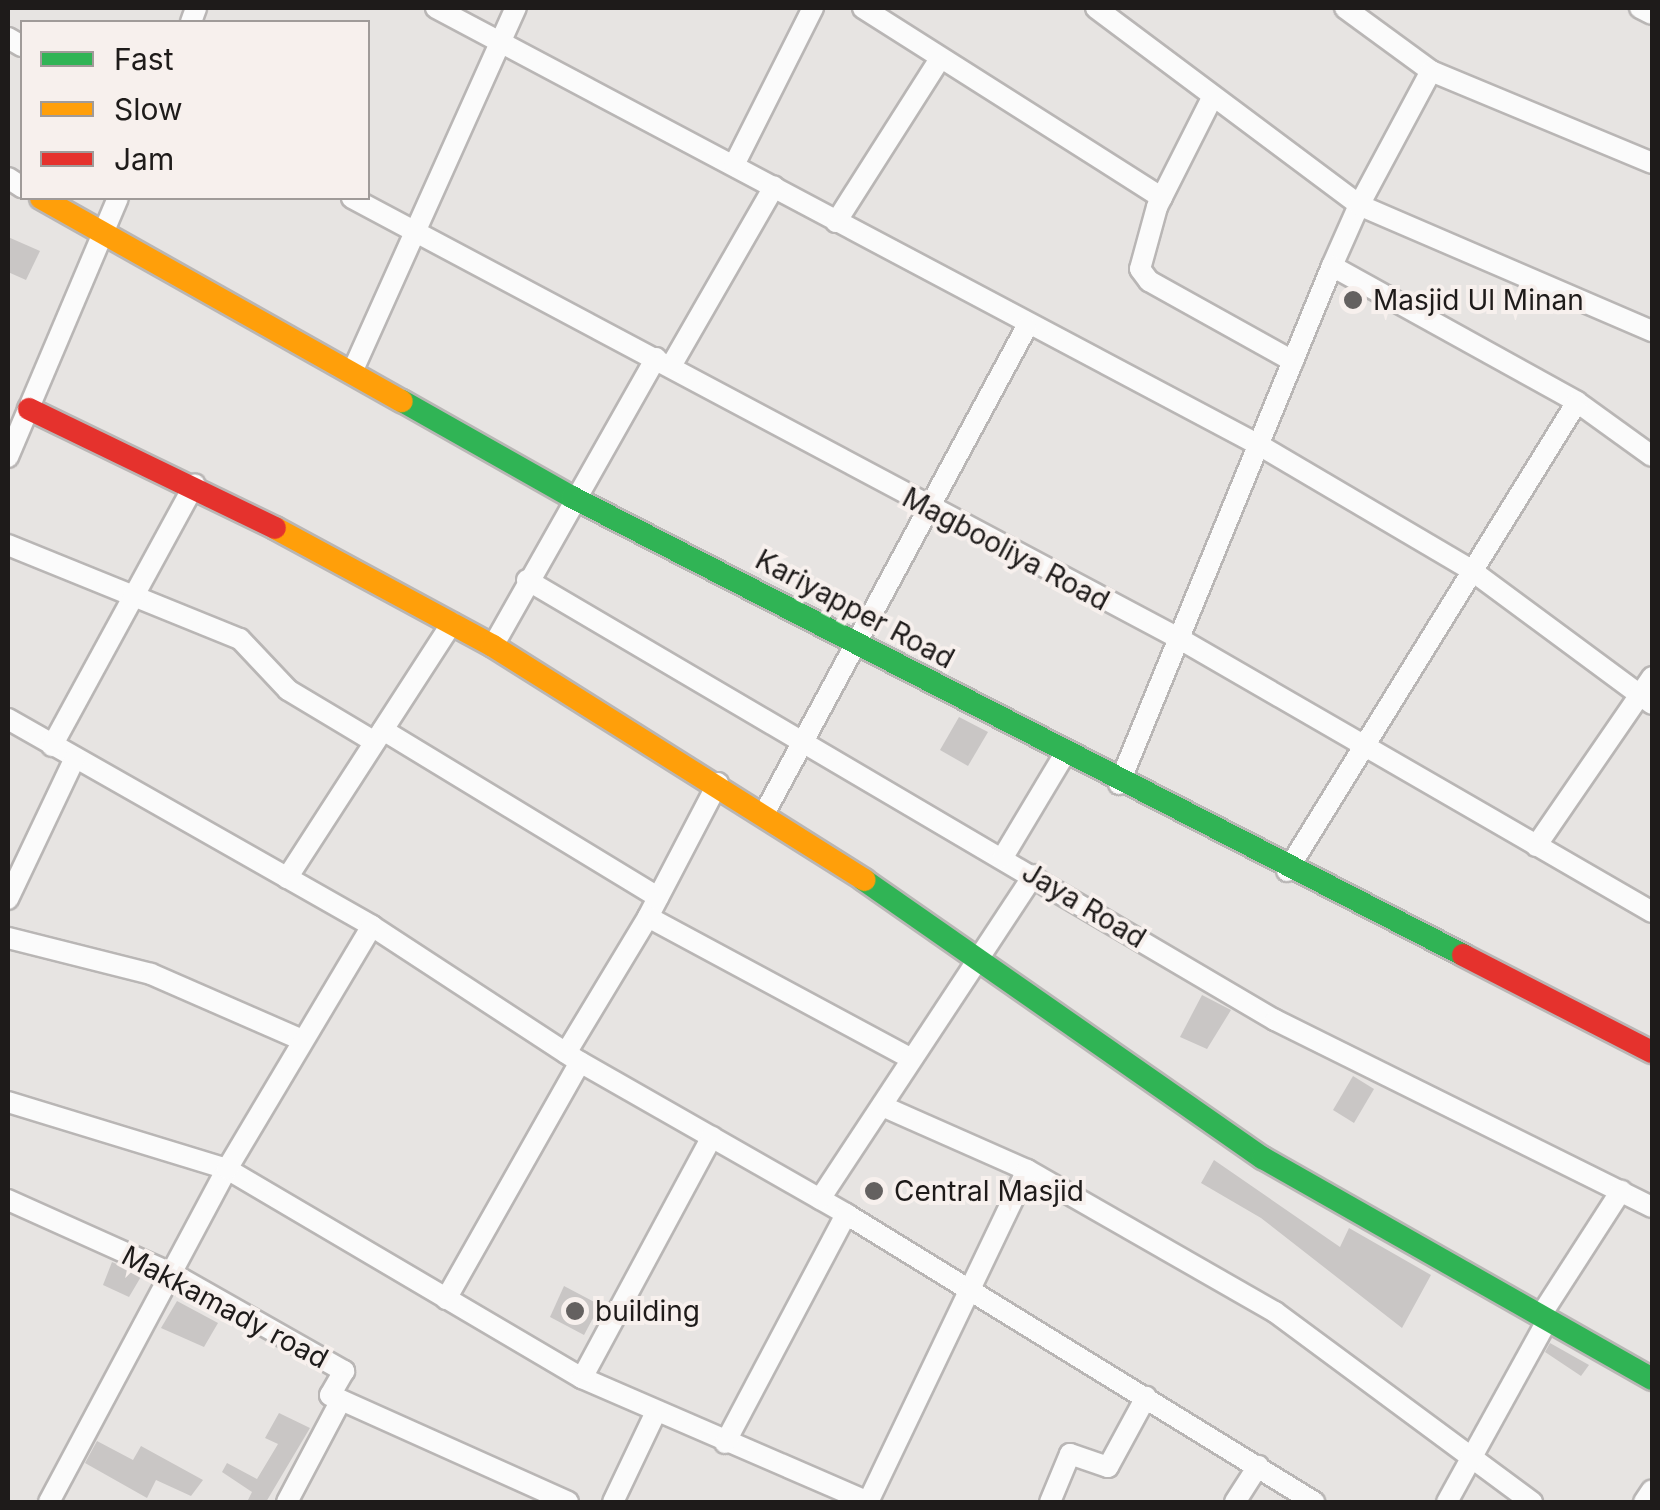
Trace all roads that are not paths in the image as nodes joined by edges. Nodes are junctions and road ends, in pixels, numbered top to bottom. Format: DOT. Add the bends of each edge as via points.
graph roads {
  1 [pos="436,8"];
  2 [pos="516,8"];
  3 [pos="813,8"];
  4 [pos="863,8"];
  5 [pos="1096,8"];
  6 [pos="1345,8"];
  7 [pos="1640,8"];
  8 [pos="1652,14"];
  9 [pos="501,37"];
  10 [pos="940,59"];
  11 [pos="1431,71"];
  12 [pos="1212,98"];
  13 [pos="1652,163"];
  14 [pos="734,165"];
  15 [pos="774,188"];
  16 [pos="1162,198"];
  17 [pos="44,200"];
  18 [pos="117,200"];
  19 [pos="356,200"];
  20 [pos="1359,205"];
  21 [pos="836,222"];
  22 [pos="419,232"];
  23 [pos="102,233"];
  24 [pos="1332,266"];
  25 [pos="1026,328"];
  26 [pos="1652,331"];
  27 [pos="1293,361"];
  28 [pos="663,362"];
  29 [pos="353,370"];
  30 [pos="1578,402"];
  31 [pos="29,409"];
  32 [pos="1258,445"];
  33 [pos="1652,456"];
  34 [pos="8,457"];
  35 [pos="195,484"];
  36 [pos="572,497"];
  37 [pos="925,508"];
  38 [pos="8,544"];
  39 [pos="1471,570"];
  40 [pos="528,580"];
  41 [pos="129,595"];
  42 [pos="452,624"];
  43 [pos="1180,640"];
  44 [pos="856,642"];
  45 [pos="493,646"];
  46 [pos="1652,677"];
  47 [pos="1647,700"];
  48 [pos="8,719"];
  49 [pos="379,736"];
  50 [pos="804,740"];
  51 [pos="52,746"];
  52 [pos="1361,749"];
  53 [pos="1064,754"];
  54 [pos="74,758"];
  55 [pos="718,783"];
  56 [pos="1119,784"];
  57 [pos="766,812"];
  58 [pos="1536,846"];
  59 [pos="1003,857"];
  60 [pos="1287,871"];
  61 [pos="1034,875"];
  62 [pos="287,878"];
  63 [pos="658,897"];
  64 [pos="8,900"];
  65 [pos="1652,912"];
  66 [pos="648,917"];
  67 [pos="372,926"];
  68 [pos="8,938"];
  69 [pos="975,958"];
  70 [pos="300,1039"];
  71 [pos="1652,1052"];
  72 [pos="573,1057"];
  73 [pos="910,1058"];
  74 [pos="8,1102"];
  75 [pos="882,1106"];
  76 [pos="712,1137"];
  77 [pos="227,1169"];
  78 [pos="1027,1170"];
  79 [pos="1621,1191"];
  80 [pos="820,1199"];
  81 [pos="8,1200"];
  82 [pos="1652,1207"];
  83 [pos="846,1214"];
  84 [pos="173,1274"];
  85 [pos="970,1289"];
  86 [pos="446,1299"];
  87 [pos="1544,1317"];
  88 [pos="582,1378"];
  89 [pos="1652,1379"];
  90 [pos="1146,1397"];
  91 [pos="341,1400"];
  92 [pos="656,1412"];
  93 [pos="724,1443"];
  94 [pos="1474,1459"];
  95 [pos="1258,1466"];
  96 [pos="1652,1490"];
  97 [pos="49,1502"];
  98 [pos="287,1502"];
  99 [pos="568,1502"];
  100 [pos="613,1502"];
  101 [pos="869,1502"];
  102 [pos="1050,1502"];
  103 [pos="1235,1502"];
  104 [pos="1314,1502"];
  105 [pos="1447,1502"];
  106 [pos="1532,1502"];
  107 [pos="1644,1502"];
  1 -- 9 [label="street"];
  2 -- 9 [label="street"];
  3 -- 14 [label="street"];
  4 -- 10 [label="street"];
  5 -- 12 [label="street"];
  6 -- 11 [label="street"];
  7 -- 8 [label="street"];
  9 -- 14 [label="street"];
  9 -- 22 [label="street"];
  10 -- 16 [label="street"];
  10 -- 21 [label="street"];
  11 -- 13 [label="street"];
  11 -- 20 [label="street"];
  12 -- 16 [label="street"];
  12 -- 20 [label="street"];
  14 -- 15 [label="street"];
  15 -- 21 [label="street"];
  15 -- 28 [label="street"];
  16 -- 27 [label="street" via="1141,254 1149,281"];
  17 -- 23 [label="street, Kariyapper Road"];
  18 -- 23 [label="street"];
  19 -- 22 [label="street, Magbooliya Road"];
  20 -- 24 [label="street"];
  20 -- 26 [label="street"];
  21 -- 25 [label="street"];
  22 -- 28 [label="street, Magbooliya Road"];
  22 -- 29 [label="street"];
  23 -- 29 [label="street, Kariyapper Road"];
  23 -- 31 [label="street"];
  24 -- 27 [label="street"];
  24 -- 30 [label="street"];
  25 -- 32 [label="street"];
  25 -- 37 [label="street"];
  27 -- 32 [label="street"];
  28 -- 36 [label="street"];
  28 -- 37 [label="street, Magbooliya Road"];
  29 -- 36 [label="street, Kariyapper Road"];
  30 -- 33 [label="street"];
  30 -- 39 [label="street"];
  31 -- 34 [label="street"];
  31 -- 35 [label="street"];
  32 -- 39 [label="street"];
  32 -- 43 [label="street"];
  35 -- 41 [label="street"];
  35 -- 42 [label="street"];
  36 -- 40 [label="street"];
  36 -- 44 [label="street, Kariyapper Road"];
  37 -- 43 [label="street, Magbooliya Road"];
  37 -- 44 [label="street"];
  38 -- 41 [label="street"];
  39 -- 47 [label="street"];
  39 -- 52 [label="street"];
  40 -- 45 [label="street"];
  40 -- 50 [label="street, Jaya Road"];
  41 -- 49 [label="street" via="240,639 288,690"];
  41 -- 51 [label="street"];
  42 -- 45 [label="street"];
  42 -- 49 [label="street"];
  43 -- 52 [label="street, Magbooliya Road"];
  43 -- 56 [label="street"];
  44 -- 50 [label="street"];
  44 -- 53 [label="street, Kariyapper Road"];
  45 -- 55 [label="street"];
  46 -- 47 [label="street"];
  47 -- 58 [label="street"];
  48 -- 51 [label="street"];
  49 -- 62 [label="street"];
  49 -- 63 [label="street"];
  50 -- 57 [label="street"];
  50 -- 59 [label="street, Jaya Road"];
  51 -- 54 [label="street"];
  52 -- 58 [label="street, Magbooliya Road"];
  52 -- 60 [label="street"];
  53 -- 56 [label="street, Kariyapper Road"];
  53 -- 59 [label="street"];
  54 -- 62 [label="street"];
  54 -- 64 [label="street"];
  55 -- 57 [label="street"];
  55 -- 63 [label="street"];
  56 -- 60 [label="street, Kariyapper Road"];
  57 -- 69 [label="street"];
  58 -- 65 [label="street, Magbooliya Road"];
  59 -- 61 [label="street, Jaya Road"];
  60 -- 71 [label="street, Kariyapper Road"];
  61 -- 69 [label="street"];
  61 -- 79 [label="street, Jaya Road" via="1400,1088"];
  62 -- 67 [label="street"];
  63 -- 66 [label="street"];
  66 -- 72 [label="street"];
  66 -- 73 [label="street"];
  67 -- 70 [label="street"];
  67 -- 72 [label="street"];
  68 -- 70 [label="street" via="151,974"];
  69 -- 73 [label="street"];
  69 -- 87 [label="street" via="1263,1158"];
  70 -- 77 [label="street"];
  72 -- 76 [label="street"];
  72 -- 86 [label="street"];
  73 -- 75 [label="street"];
  74 -- 77 [label="street"];
  75 -- 78 [label="street"];
  75 -- 80 [label="street"];
  76 -- 80 [label="street"];
  76 -- 88 [label="street"];
  77 -- 84 [label="street"];
  77 -- 86 [label="street"];
  78 -- 85 [label="street"];
  78 -- 94 [label="street" via="1276,1312"];
  79 -- 82 [label="street, Jaya Road"];
  79 -- 87 [label="street"];
  80 -- 83 [label="street"];
  81 -- 84 [label="street, Makkamady road"];
  83 -- 85 [label="street"];
  83 -- 93 [label="street"];
  84 -- 91 [label="street, Makkamady road" via="344,1371 330,1395"];
  84 -- 97 [label="street"];
  85 -- 90 [label="street"];
  85 -- 101 [label="street"];
  86 -- 88 [label="street"];
  87 -- 89 [label="street"];
  87 -- 94 [label="street"];
  88 -- 92 [label="street"];
  90 -- 95 [label="street"];
  90 -- 102 [label="street" via="1108,1467 1070,1454"];
  91 -- 98 [label="street"];
  91 -- 99 [label="street, Makkamady road"];
  92 -- 93 [label="street"];
  92 -- 100 [label="street"];
  93 -- 101 [label="street"];
  94 -- 105 [label="street"];
  94 -- 106 [label="street"];
  95 -- 103 [label="street"];
  95 -- 104 [label="street"];
  96 -- 107 [label="street"];
}
